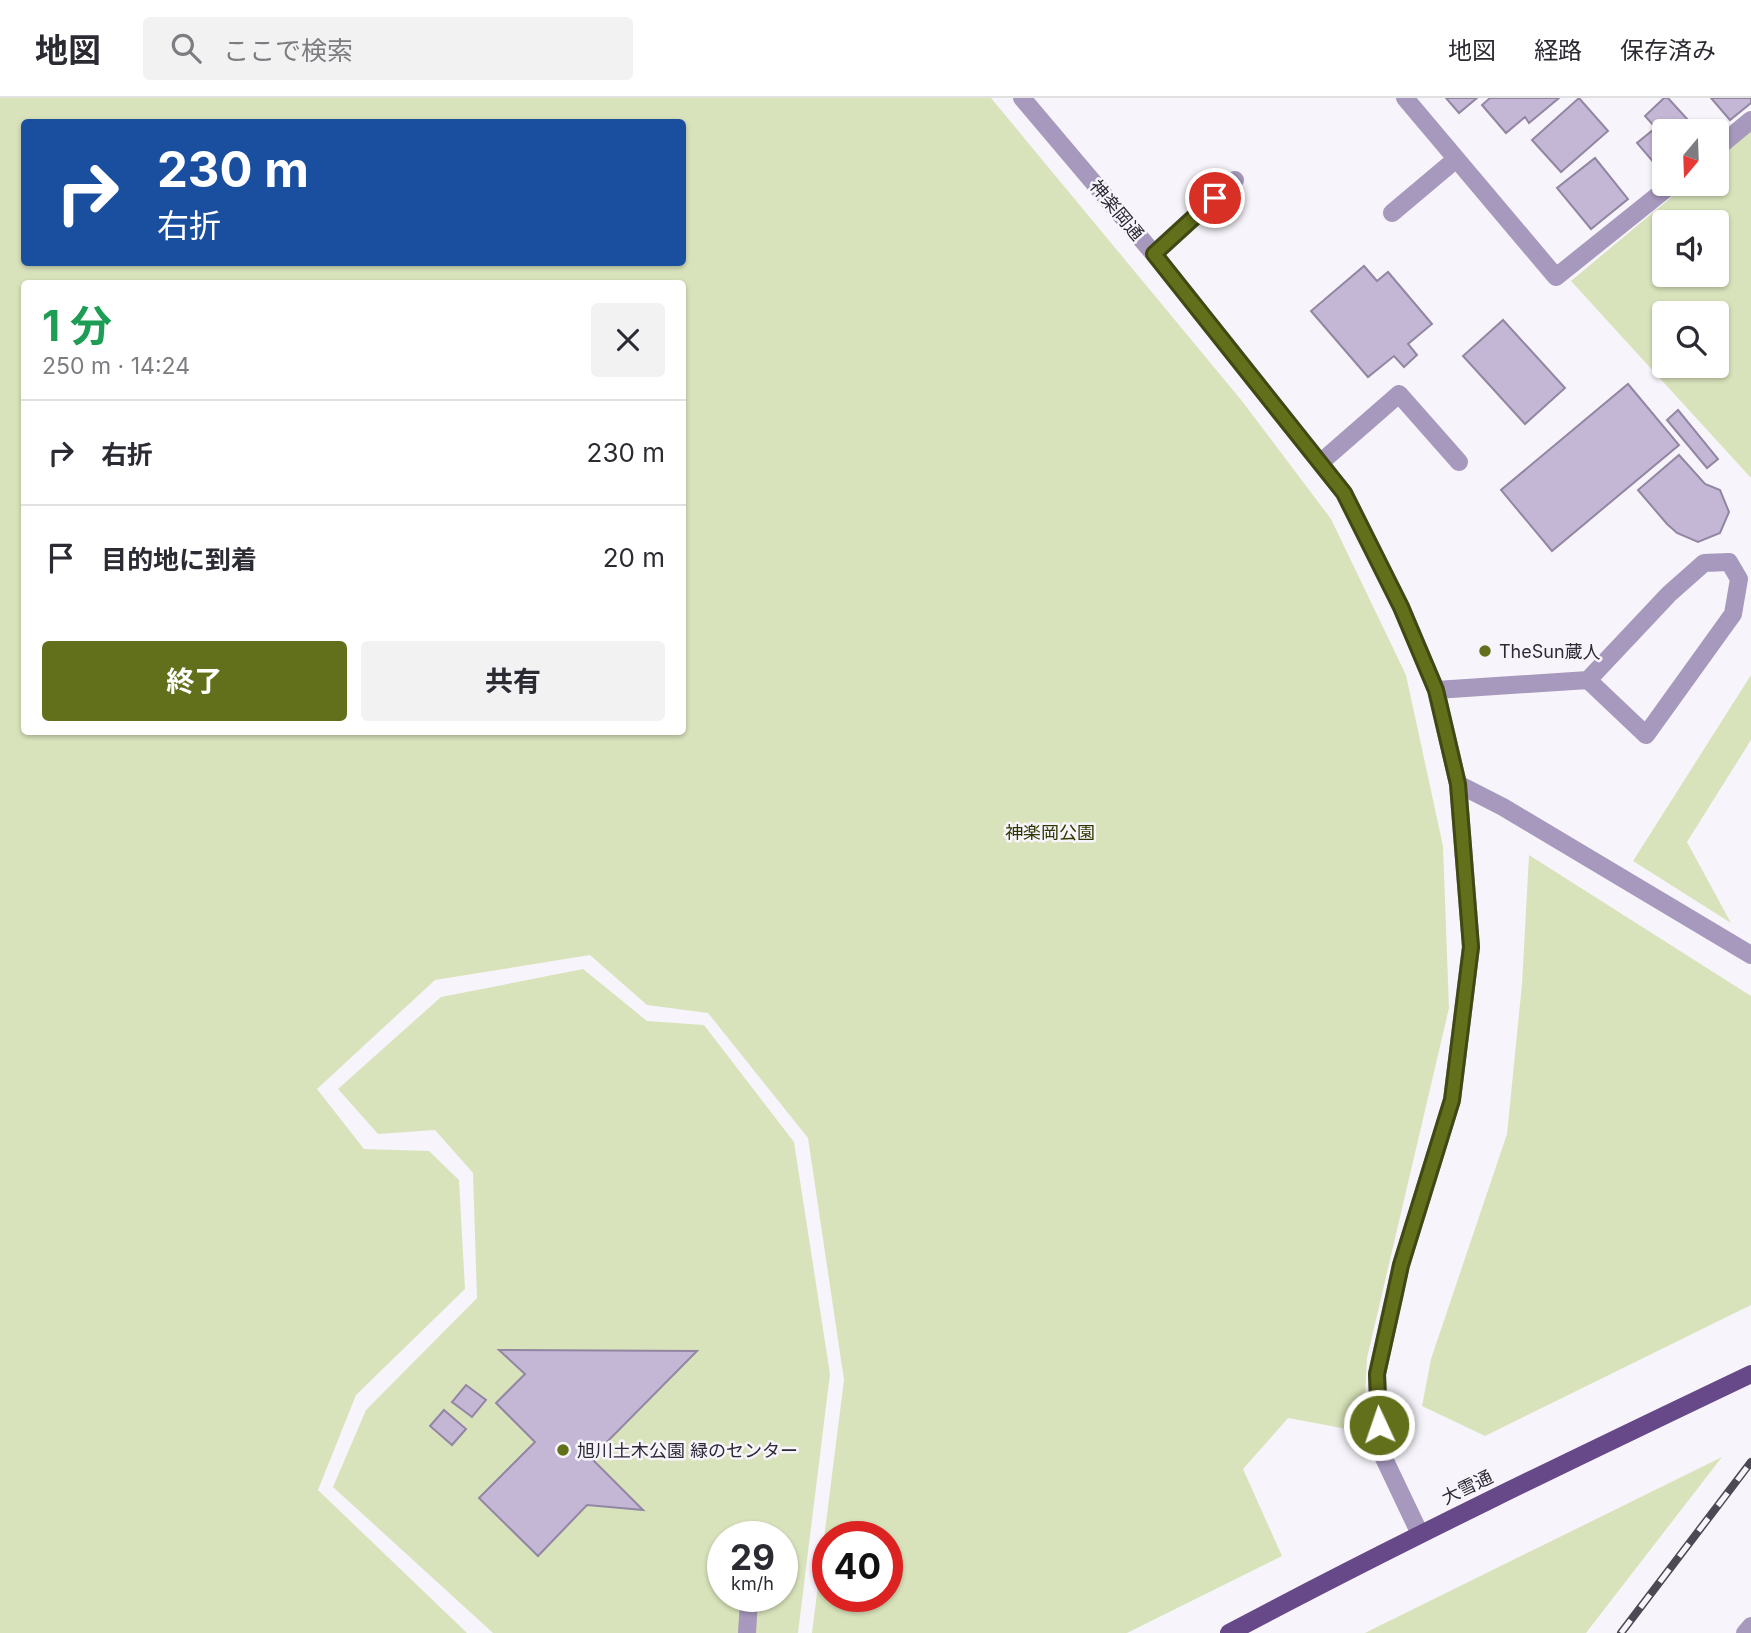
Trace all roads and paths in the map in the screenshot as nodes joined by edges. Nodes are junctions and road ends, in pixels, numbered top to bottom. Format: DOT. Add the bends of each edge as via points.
graph roads {
  1 [pos="1022,98"];
  2 [pos="1405,98"];
  3 [pos="1751,120"];
  4 [pos="1729,138"];
  5 [pos="1455,160"];
  6 [pos="1235,180"];
  7 [pos="1657,196"];
  8 [pos="1392,213"];
  9 [pos="1154,254"];
  10 [pos="1459,462"];
  11 [pos="1320,463"];
  12 [pos="1588,680"];
  13 [pos="1436,690"];
  14 [pos="1458,784"];
  15 [pos="1751,955"];
  16 [pos="1751,1374"];
  17 [pos="1420,1534"];
  18 [pos="748,1612"];
  19 [pos="1751,1626"];
  20 [pos="747,1633"];
  21 [pos="1229,1633"];
  22 [pos="1745,1633"];
  1 -- 9 [label="street, 神楽岡通"];
  2 -- 5 [label="street"];
  3 -- 4 [label="street"];
  5 -- 7 [label="street" via="1556,277"];
  5 -- 8 [label="street"];
  6 -- 9 [label="street"];
  9 -- 11 [label="street, 神楽岡通"];
  10 -- 11 [label="street" via="1399,394"];
  11 -- 13 [label="street, 神楽岡通" via="1344,493"];
  12 -- 12 [label="street" via="1704,563 1729,562 1739,579 1733,614 1646,735"];
  12 -- 13 [label="street"];
  13 -- 14 [label="street, 神楽岡通"];
  14 -- 15 [label="street"];
  14 -- 17 [label="street, 神楽岡通" via="1471,947 1452,1100 1401,1265 1377,1374 1380,1450"];
  16 -- 17 [label="main road, 大雪通"];
  17 -- 21 [label="main road, 大雪通"];
  18 -- 20 [label="street"];
  19 -- 22 [label="street"];
}
